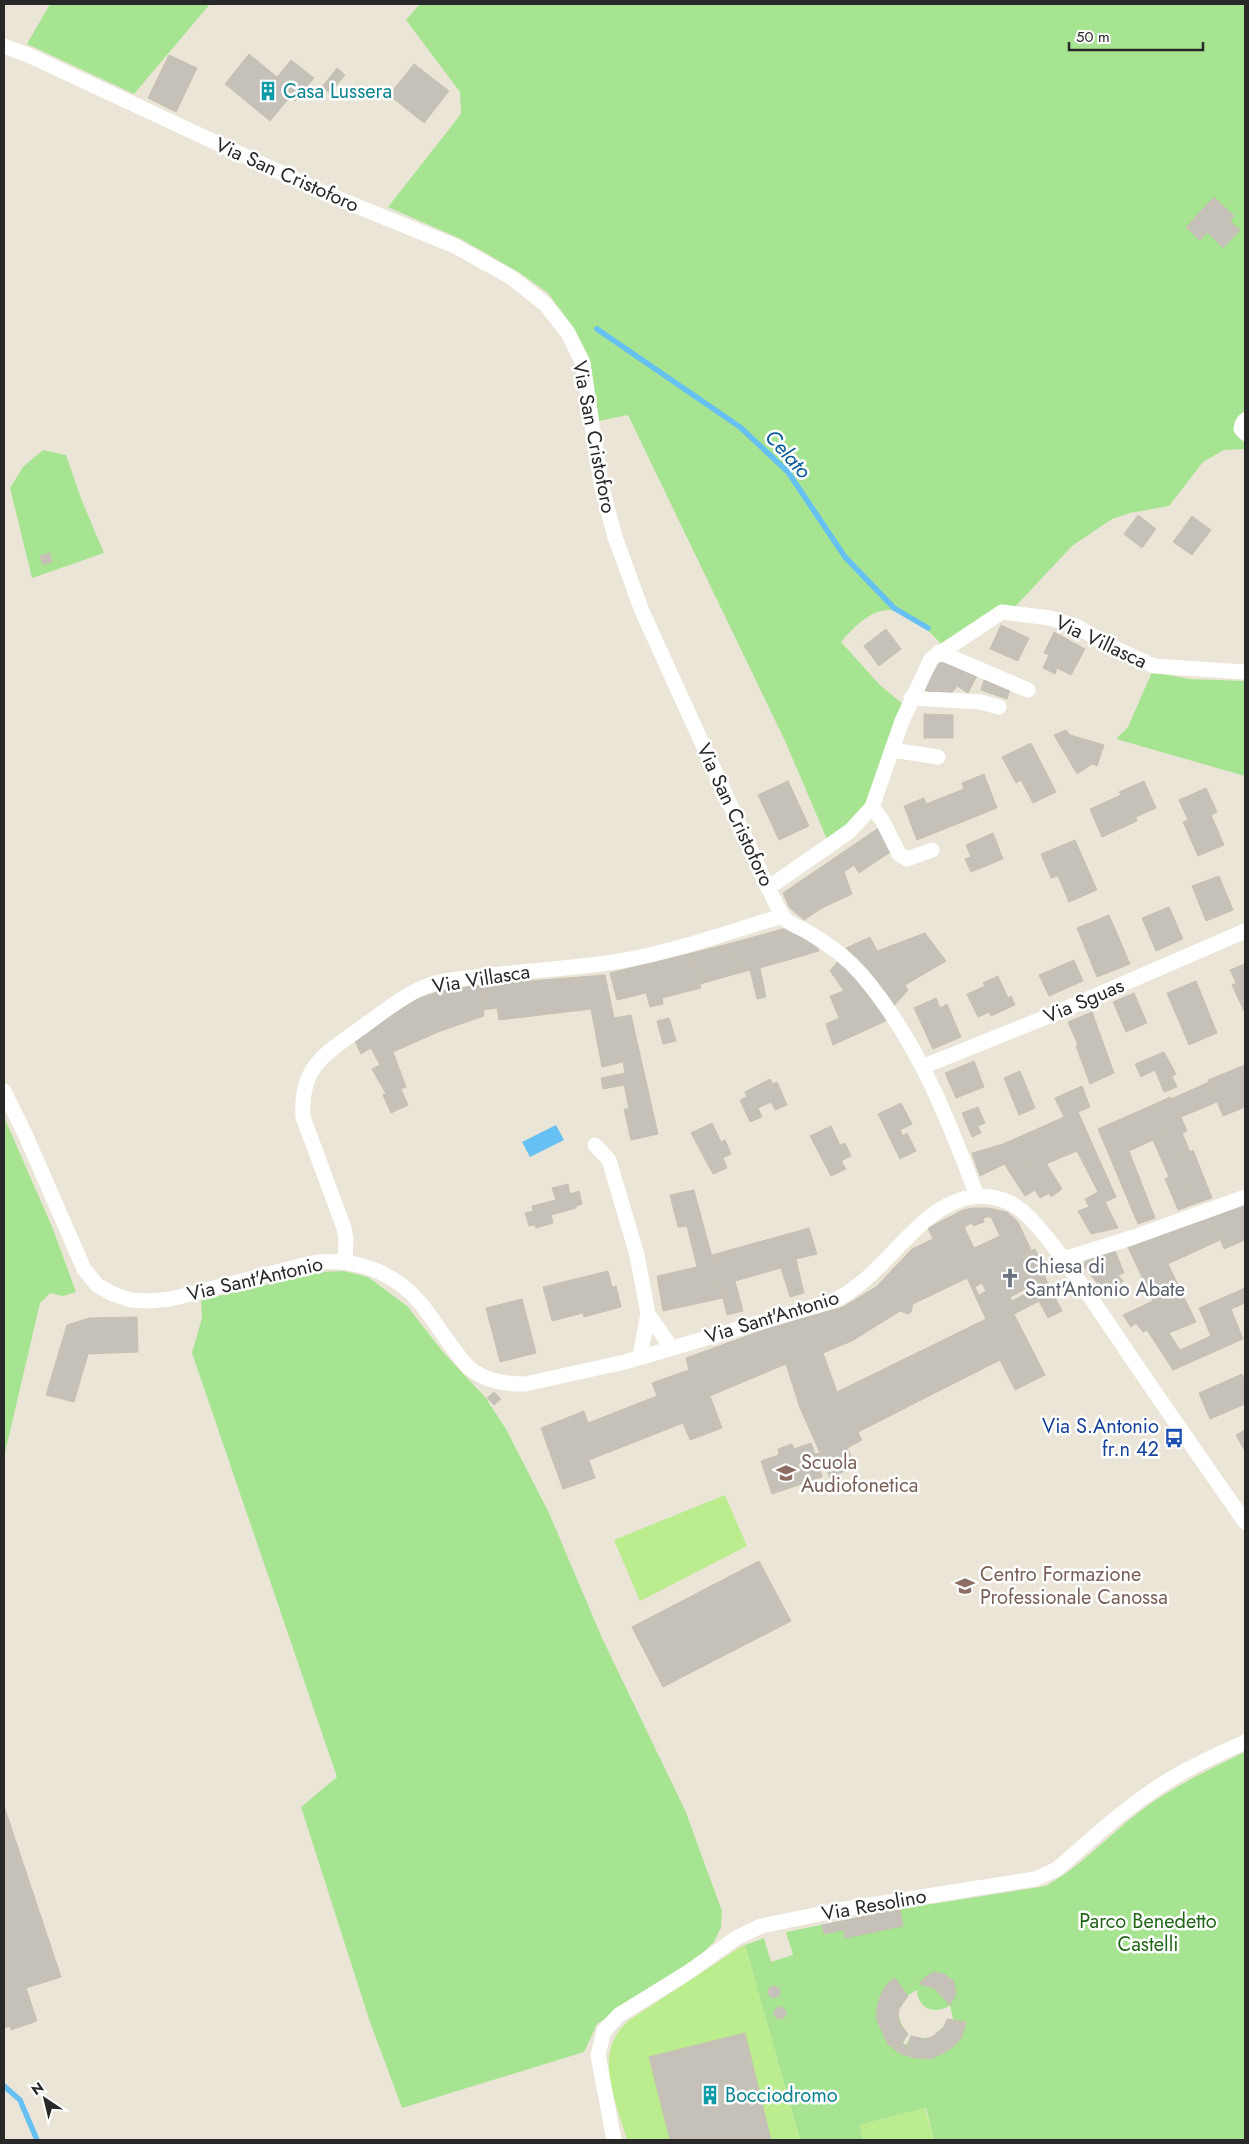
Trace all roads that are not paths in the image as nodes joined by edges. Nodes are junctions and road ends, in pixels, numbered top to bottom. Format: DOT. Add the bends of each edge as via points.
graph roads {
  1 [pos="4,46"];
  2 [pos="1245,420"];
  3 [pos="1245,433"];
  4 [pos="939,652"];
  5 [pos="1245,672"];
  6 [pos="1028,690"];
  7 [pos="911,698"];
  8 [pos="999,707"];
  9 [pos="892,750"];
  10 [pos="938,757"];
  11 [pos="872,807"];
  12 [pos="932,850"];
  13 [pos="768,888"];
  14 [pos="783,916"];
  15 [pos="1245,931"];
  16 [pos="922,1068"];
  17 [pos="4,1091"];
  18 [pos="599,1141"];
  19 [pos="977,1196"];
  20 [pos="1245,1197"];
  21 [pos="1064,1259"];
  22 [pos="345,1262"];
  23 [pos="648,1314"];
  24 [pos="671,1348"];
  25 [pos="640,1356"];
  26 [pos="1245,1522"];
  27 [pos="1245,1742"];
  28 [pos="614,2140"];
  1 -- 13 [label="street, Via San Cristoforo" via="28,54 322,192 455,246 512,278 545,304 568,333 583,364 601,484 642,611"];
  2 -- 3 [label="street" via="1241,430"];
  4 -- 5 [label="street, Via Villasca" via="1002,612 1050,618 1076,626 1154,666"];
  4 -- 6 [label="street"];
  4 -- 7 [label="street, Via Villasca" via="931,659"];
  7 -- 8 [label="street" via="981,702"];
  7 -- 9 [label="street, Via Villasca"];
  9 -- 10 [label="street"];
  9 -- 11 [label="street, Via Villasca"];
  11 -- 12 [label="street" via="899,854 907,859"];
  11 -- 13 [label="street, Via Villasca" via="850,831"];
  13 -- 14 [label="street, Via San Cristoforo"];
  14 -- 16 [label="street, Via San Cristoforo" via="823,941 861,974 892,1017"];
  14 -- 22 [label="street, Via Villasca" via="650,955 433,984 409,995 330,1050 307,1078 302,1108 344,1228"];
  15 -- 16 [label="street, Via Sguas"];
  16 -- 19 [label="street, Via San Cristoforo" via="956,1139"];
  17 -- 22 [label="street, Via Sant'Antonio" via="84,1269 97,1284 120,1297 164,1299 312,1263"];
  18 -- 23 [label="street" via="609,1160 631,1230"];
  19 -- 21 [label="street, Via Sant'Antonio" via="1006,1200 1017,1207 1036,1224"];
  19 -- 24 [label="street, Via Sant'Antonio" via="954,1202 925,1221 870,1276 846,1295"];
  20 -- 21 [label="street"];
  21 -- 26 [label="street, Via Sant'Antonio"];
  22 -- 25 [label="street, Via Sant'Antonio" via="373,1270 400,1284 421,1304 469,1368 490,1380 525,1384"];
  23 -- 24 [label="street"];
  23 -- 25 [label="street"];
  24 -- 25 [label="street, Via Sant'Antonio"];
  27 -- 28 [label="street, Via Resolino" via="1193,1766 1146,1795 1106,1825 1057,1869 1035,1879 839,1910 761,1926 736,1938 619,2015 604,2031 598,2054"];
}
